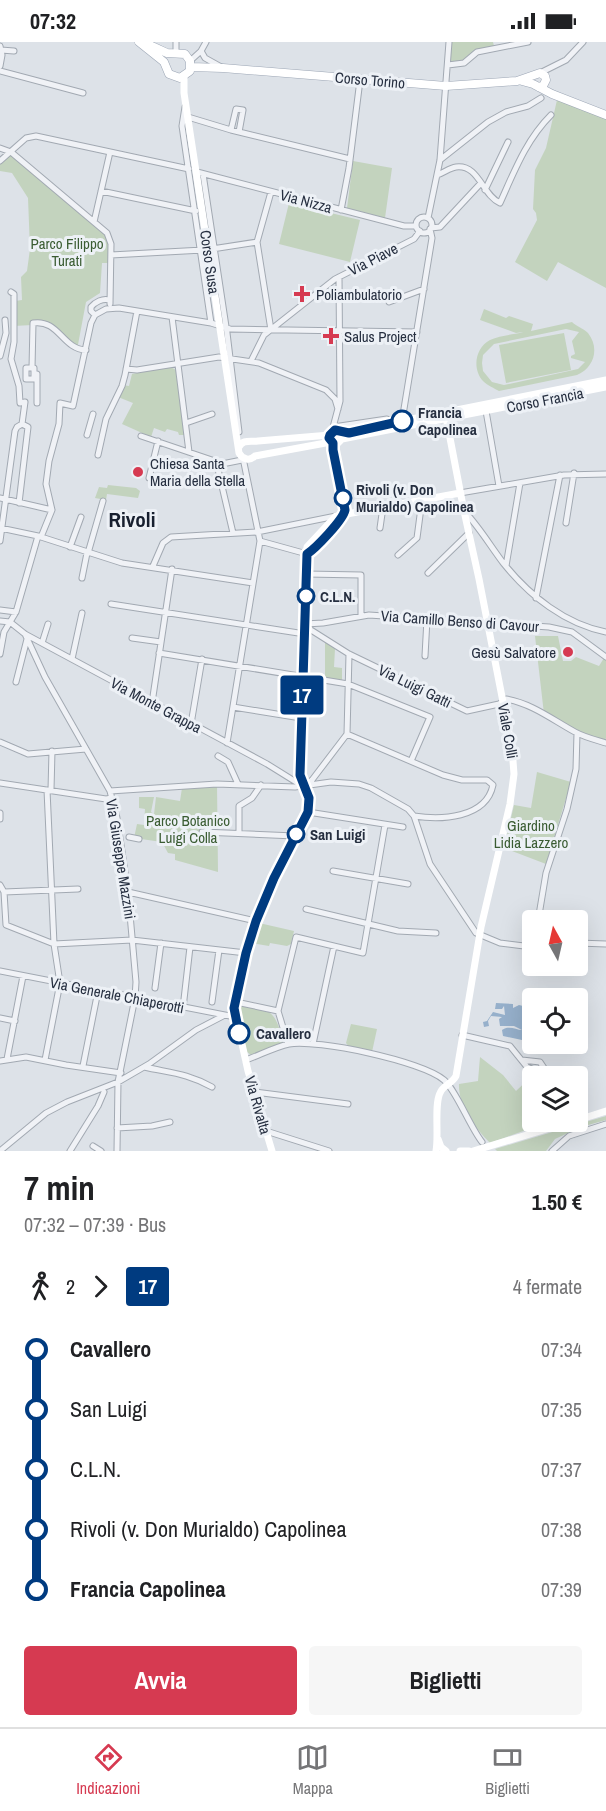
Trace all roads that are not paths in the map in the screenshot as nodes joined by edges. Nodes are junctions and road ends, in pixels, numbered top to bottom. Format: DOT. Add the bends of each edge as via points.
graph roads {
  1 [pos="141,42"];
  2 [pos="176,42"];
  3 [pos="204,42"];
  4 [pos="449,42"];
  5 [pos="528,42"];
  6 [pos="583,42"];
  7 [pos="1,50"];
  8 [pos="14,51"];
  9 [pos="201,51"];
  10 [pos="174,54"];
  11 [pos="190,62"];
  12 [pos="166,65"];
  13 [pos="448,65"];
  14 [pos="0,66"];
  15 [pos="223,68"];
  16 [pos="0,72"];
  17 [pos="180,77"];
  18 [pos="360,80"];
  19 [pos="539,80"];
  20 [pos="446,86"];
  21 [pos="83,93"];
  22 [pos="541,98"];
  23 [pos="186,103"];
  24 [pos="550,115"];
  25 [pos="606,115"];
  26 [pos="188,117"];
  27 [pos="231,130"];
  28 [pos="239,132"];
  29 [pos="508,142"];
  30 [pos="0,148"];
  31 [pos="11,152"];
  32 [pos="110,152"];
  33 [pos="350,159"];
  34 [pos="440,160"];
  35 [pos="0,161"];
  36 [pos="196,172"];
  37 [pos="437,175"];
  38 [pos="481,183"];
  39 [pos="485,190"];
  40 [pos="101,191"];
  41 [pos="271,192"];
  42 [pos="340,210"];
  43 [pos="196,211"];
  44 [pos="428,218"];
  45 [pos="94,222"];
  46 [pos="418,229"];
  47 [pos="430,229"];
  48 [pos="257,242"];
  49 [pos="208,249"];
  50 [pos="111,255"];
  51 [pos="339,277"];
  52 [pos="424,289"];
  53 [pos="11,292"];
  54 [pos="109,300"];
  55 [pos="389,302"];
  56 [pos="111,308"];
  57 [pos="137,311"];
  58 [pos="95,315"];
  59 [pos="172,317"];
  60 [pos="2,320"];
  61 [pos="14,322"];
  62 [pos="211,323"];
  63 [pos="223,328"];
  64 [pos="271,330"];
  65 [pos="340,331"];
  66 [pos="417,332"];
  67 [pos="86,350"];
  68 [pos="0,356"];
  69 [pos="227,358"];
  70 [pos="251,361"];
  71 [pos="179,363"];
  72 [pos="32,368"];
  73 [pos="126,369"];
  74 [pos="37,373"];
  75 [pos="606,381"];
  76 [pos="606,387"];
  77 [pos="37,402"];
  78 [pos="338,409"];
  79 [pos="486,411"];
  80 [pos="93,414"];
  81 [pos="213,414"];
  82 [pos="446,415"];
  83 [pos="338,416"];
  84 [pos="402,421"];
  85 [pos="233,422"];
  86 [pos="186,423"];
  87 [pos="22,424"];
  88 [pos="239,432"];
  89 [pos="87,435"];
  90 [pos="336,435"];
  91 [pos="141,436"];
  92 [pos="158,441"];
  93 [pos="250,441"];
  94 [pos="239,447"];
  95 [pos="189,452"];
  96 [pos="98,455"];
  97 [pos="255,456"];
  98 [pos="243,459"];
  99 [pos="217,465"];
  100 [pos="574,473"];
  101 [pos="606,474"];
  102 [pos="560,475"];
  103 [pos="149,478"];
  104 [pos="520,483"];
  105 [pos="499,486"];
  106 [pos="460,493"];
  107 [pos="2,499"];
  108 [pos="422,500"];
  109 [pos="103,501"];
  110 [pos="19,503"];
  111 [pos="383,507"];
  112 [pos="52,510"];
  113 [pos="464,511"];
  114 [pos="345,514"];
  115 [pos="336,516"];
  116 [pos="81,517"];
  117 [pos="566,523"];
  118 [pos="1,528"];
  119 [pos="380,528"];
  120 [pos="257,532"];
  121 [pos="233,533"];
  122 [pos="482,533"];
  123 [pos="40,537"];
  124 [pos="470,537"];
  125 [pos="260,541"];
  126 [pos="0,542"];
  127 [pos="70,547"];
  128 [pos="87,553"];
  129 [pos="307,554"];
  130 [pos="398,555"];
  131 [pos="153,566"];
  132 [pos="506,566"];
  133 [pos="172,569"];
  134 [pos="428,573"];
  135 [pos="306,574"];
  136 [pos="82,578"];
  137 [pos="253,584"];
  138 [pos="536,598"];
  139 [pos="111,604"];
  140 [pos="0,610"];
  141 [pos="16,612"];
  142 [pos="82,613"];
  143 [pos="165,613"];
  144 [pos="361,616"];
  145 [pos="427,619"];
  146 [pos="0,621"];
  147 [pos="10,622"];
  148 [pos="322,623"];
  149 [pos="488,623"];
  150 [pos="48,624"];
  151 [pos="246,624"];
  152 [pos="305,624"];
  153 [pos="606,632"];
  154 [pos="305,634"];
  155 [pos="26,637"];
  156 [pos="322,637"];
  157 [pos="132,638"];
  158 [pos="161,642"];
  159 [pos="42,643"];
  160 [pos="159,653"];
  161 [pos="0,654"];
  162 [pos="349,654"];
  163 [pos="425,656"];
  164 [pos="606,657"];
  165 [pos="72,659"];
  166 [pos="202,659"];
  167 [pos="240,666"];
  168 [pos="303,676"];
  169 [pos="16,682"];
  170 [pos="348,684"];
  171 [pos="503,700"];
  172 [pos="152,703"];
  173 [pos="233,707"];
  174 [pos="301,718"];
  175 [pos="191,724"];
  176 [pos="577,733"];
  177 [pos="347,734"];
  178 [pos="0,742"];
  179 [pos="227,743"];
  180 [pos="606,743"];
  181 [pos="86,749"];
  182 [pos="52,751"];
  183 [pos="218,756"];
  184 [pos="411,761"];
  185 [pos="0,783"];
  186 [pos="237,784"];
  187 [pos="261,785"];
  188 [pos="304,787"];
  189 [pos="49,790"];
  190 [pos="110,791"];
  191 [pos="112,798"];
  192 [pos="308,812"];
  193 [pos="0,813"];
  194 [pos="414,816"];
  195 [pos="0,819"];
  196 [pos="385,825"];
  197 [pos="403,827"];
  198 [pos="202,832"];
  199 [pos="239,833"];
  200 [pos="295,836"];
  201 [pos="129,837"];
  202 [pos="139,839"];
  203 [pos="333,871"];
  204 [pos="376,877"];
  205 [pos="408,884"];
  206 [pos="0,885"];
  207 [pos="78,889"];
  208 [pos="52,890"];
  209 [pos="4,892"];
  210 [pos="128,892"];
  211 [pos="306,909"];
  212 [pos="540,910"];
  213 [pos="256,921"];
  214 [pos="368,925"];
  215 [pos="436,933"];
  216 [pos="480,935"];
  217 [pos="132,940"];
  218 [pos="54,944"];
  219 [pos="161,944"];
  220 [pos="588,944"];
  221 [pos="606,945"];
  222 [pos="334,946"];
  223 [pos="522,946"];
  224 [pos="190,947"];
  225 [pos="219,950"];
  226 [pos="246,953"];
  227 [pos="0,971"];
  228 [pos="23,976"];
  229 [pos="60,983"];
  230 [pos="155,988"];
  231 [pos="98,991"];
  232 [pos="135,998"];
  233 [pos="212,1002"];
  234 [pos="236,1002"];
  235 [pos="183,1008"];
  236 [pos="278,1011"];
  237 [pos="223,1016"];
  238 [pos="235,1017"];
  239 [pos="0,1018"];
  240 [pos="15,1021"];
  241 [pos="462,1035"];
  242 [pos="288,1044"];
  243 [pos="313,1044"];
  244 [pos="7,1059"];
  245 [pos="522,1059"];
  246 [pos="45,1060"];
  247 [pos="246,1060"];
  248 [pos="0,1061"];
  249 [pos="536,1062"];
  250 [pos="83,1066"];
  251 [pos="526,1066"];
  252 [pos="534,1066"];
  253 [pos="543,1066"];
  254 [pos="144,1067"];
  255 [pos="121,1073"];
  256 [pos="118,1082"];
  257 [pos="448,1084"];
  258 [pos="212,1087"];
  259 [pos="104,1092"];
  260 [pos="255,1092"];
  261 [pos="348,1104"];
  262 [pos="606,1111"];
  263 [pos="588,1117"];
  264 [pos="170,1122"];
  265 [pos="606,1124"];
  266 [pos="117,1128"];
  267 [pos="266,1131"];
  268 [pos="536,1132"];
  269 [pos="438,1138"];
  270 [pos="482,1142"];
  271 [pos="93,1146"];
  272 [pos="0,1150"];
  273 [pos="69,1151"];
  274 [pos="102,1151"];
  275 [pos="117,1151"];
  276 [pos="272,1151"];
  277 [pos="329,1151"];
  278 [pos="436,1151"];
  279 [pos="446,1151"];
  280 [pos="460,1151"];
  281 [pos="471,1151"];
  282 [pos="552,1151"];
  1 -- 10 [label="main road"];
  1 -- 12 [label="main road"];
  2 -- 10 [label="street"];
  3 -- 9 [label="street"];
  3 -- 11 [label="street"];
  4 -- 13 [label="street"];
  5 -- 13 [label="street" via="477,52 464,63"];
  6 -- 19 [label="street"];
  7 -- 8 [label="street"];
  7 -- 14 [label="street"];
  9 -- 11 [label="street"];
  9 -- 15 [label="street" via="205,58"];
  10 -- 11 [label="main road" via="180,53"];
  10 -- 12 [label="main road"];
  11 -- 15 [label="main road, Corso Torino"];
  11 -- 17 [label="main road"];
  12 -- 17 [label="main road" via="169,74"];
  13 -- 20 [label="street"];
  15 -- 18 [label="main road, Corso Torino"];
  16 -- 21 [label="street"];
  17 -- 23 [label="street, Corso Susa"];
  18 -- 20 [label="main road, Corso Torino"];
  18 -- 33 [label="street"];
  19 -- 20 [label="main road, Corso Torino"];
  19 -- 25 [label="main road" via="556,95"];
  20 -- 34 [label="street"];
  22 -- 34 [label="street" via="488,122"];
  23 -- 26 [label="street, Corso Susa"];
  23 -- 36 [label="street, Corso Susa" via="182,126"];
  24 -- 39 [label="street" via="524,149 500,203"];
  26 -- 27 [label="street"];
  26 -- 36 [label="street, Corso Susa"];
  27 -- 28 [label="street"];
  27 -- 28 [label="street" via="236,109 243,110"];
  28 -- 33 [label="street"];
  29 -- 39 [label="street"];
  30 -- 31 [label="street"];
  31 -- 32 [label="street, Via Nizza" via="33,136"];
  31 -- 35 [label="street, Via Nizza"];
  31 -- 45 [label="street"];
  32 -- 36 [label="street, Via Nizza"];
  32 -- 40 [label="street"];
  33 -- 42 [label="street"];
  34 -- 37 [label="street"];
  36 -- 41 [label="street, Via Nizza"];
  36 -- 43 [label="street, Corso Susa"];
  36 -- 49 [label="street, Corso Susa"];
  37 -- 38 [label="street" via="462,167"];
  37 -- 44 [label="street"];
  38 -- 39 [label="street"];
  38 -- 47 [label="street" via="440,226"];
  40 -- 43 [label="street"];
  40 -- 45 [label="street"];
  41 -- 42 [label="street, Via Nizza"];
  41 -- 48 [label="street"];
  42 -- 46 [label="street, Via Nizza"];
  43 -- 49 [label="street, Corso Susa"];
  44 -- 46 [label="street" via="417,221"];
  44 -- 47 [label="street"];
  45 -- 50 [label="street" via="109,236"];
  46 -- 47 [label="street"];
  46 -- 51 [label="street, Via Piave" via="414,239"];
  47 -- 52 [label="street"];
  48 -- 49 [label="street"];
  48 -- 64 [label="street"];
  49 -- 50 [label="street"];
  49 -- 62 [label="street, Corso Susa"];
  49 -- 63 [label="street, Corso Susa"];
  50 -- 54 [label="street"];
  51 -- 64 [label="street, Via Piave"];
  51 -- 65 [label="street"];
  52 -- 55 [label="street"];
  52 -- 66 [label="street"];
  53 -- 61 [label="street"];
  54 -- 56 [label="street"];
  54 -- 58 [label="street" via="93,305"];
  56 -- 57 [label="street"];
  56 -- 58 [label="street"];
  57 -- 59 [label="street"];
  57 -- 73 [label="street"];
  58 -- 67 [label="street"];
  59 -- 62 [label="street"];
  59 -- 71 [label="street"];
  60 -- 61 [label="street"];
  60 -- 68 [label="street" via="6,333"];
  61 -- 87 [label="street" via="11,359 22,403"];
  62 -- 63 [label="street"];
  63 -- 64 [label="street"];
  63 -- 69 [label="street, Corso Susa"];
  64 -- 65 [label="street"];
  64 -- 70 [label="street, Via Piave" via="262,337"];
  65 -- 66 [label="street"];
  65 -- 78 [label="street"];
  66 -- 84 [label="street"];
  67 -- 72 [label="street" via="77,350 65,342 45,322 33,323"];
  67 -- 112 [label="street" via="73,406 60,403 46,484"];
  69 -- 70 [label="street"];
  69 -- 71 [label="street"];
  69 -- 85 [label="street, Corso Susa"];
  69 -- 88 [label="street, Corso Susa"];
  70 -- 78 [label="street" via="326,390"];
  71 -- 73 [label="street"];
  71 -- 86 [label="street"];
  73 -- 96 [label="street" via="106,419"];
  74 -- 77 [label="street"];
  75 -- 82 [label="street, Corso Francia"];
  76 -- 79 [label="street, Corso Francia"];
  78 -- 83 [label="street"];
  79 -- 82 [label="street, Corso Francia"];
  79 -- 105 [label="street"];
  80 -- 89 [label="street"];
  81 -- 86 [label="street"];
  82 -- 84 [label="street, Corso Francia"];
  82 -- 90 [label="street, Corso Francia"];
  82 -- 106 [label="street, Viale Colli"];
  83 -- 90 [label="street"];
  83 -- 90 [label="street"];
  84 -- 90 [label="street, Corso Francia"];
  85 -- 88 [label="street, Corso Susa"];
  85 -- 94 [label="street, Corso Susa"];
  86 -- 95 [label="street"];
  87 -- 107 [label="street" via="15,430"];
  87 -- 110 [label="street" via="28,426"];
  88 -- 93 [label="street, Corso Susa"];
  90 -- 93 [label="street, Corso Francia"];
  90 -- 97 [label="street, Corso Francia"];
  90 -- 114 [label="street" via="333,450"];
  91 -- 92 [label="street"];
  92 -- 95 [label="street"];
  92 -- 103 [label="street"];
  93 -- 94 [label="street"];
  93 -- 97 [label="street" via="257,448"];
  94 -- 98 [label="street"];
  95 -- 99 [label="street"];
  97 -- 98 [label="street"];
  98 -- 99 [label="street"];
  98 -- 120 [label="street"];
  99 -- 121 [label="street"];
  100 -- 101 [label="street"];
  100 -- 102 [label="street"];
  100 -- 117 [label="street"];
  102 -- 104 [label="street"];
  102 -- 138 [label="street"];
  104 -- 105 [label="street"];
  104 -- 132 [label="street"];
  105 -- 106 [label="street"];
  106 -- 108 [label="street"];
  106 -- 113 [label="street, Viale Colli"];
  107 -- 110 [label="street"];
  107 -- 118 [label="street"];
  108 -- 111 [label="street"];
  108 -- 130 [label="street" via="417,538"];
  109 -- 128 [label="street"];
  110 -- 112 [label="street"];
  111 -- 114 [label="street"];
  111 -- 119 [label="street"];
  112 -- 123 [label="street"];
  113 -- 122 [label="street"];
  113 -- 124 [label="street, Viale Colli"];
  114 -- 115 [label="street"];
  114 -- 129 [label="street"];
  115 -- 120 [label="street"];
  115 -- 129 [label="street" via="308,547"];
  116 -- 127 [label="street"];
  118 -- 123 [label="street"];
  118 -- 126 [label="street"];
  120 -- 121 [label="street"];
  120 -- 125 [label="street"];
  121 -- 131 [label="street" via="168,538"];
  122 -- 124 [label="street"];
  122 -- 132 [label="street"];
  123 -- 127 [label="street"];
  123 -- 141 [label="street"];
  124 -- 134 [label="street"];
  124 -- 149 [label="street, Viale Colli"];
  125 -- 129 [label="street"];
  125 -- 137 [label="street"];
  127 -- 128 [label="street"];
  128 -- 131 [label="street" via="122,563"];
  128 -- 136 [label="street"];
  129 -- 135 [label="street"];
  131 -- 133 [label="street"];
  132 -- 138 [label="street"];
  133 -- 137 [label="street"];
  133 -- 143 [label="street"];
  135 -- 144 [label="street" via="361,575"];
  135 -- 152 [label="street"];
  137 -- 151 [label="street"];
  138 -- 153 [label="street" via="560,615"];
  139 -- 143 [label="street"];
  140 -- 141 [label="street"];
  141 -- 147 [label="street"];
  142 -- 165 [label="street"];
  143 -- 151 [label="street"];
  143 -- 158 [label="street"];
  144 -- 145 [label="street, Via Camillo Benso di Cavour"];
  144 -- 148 [label="street, Via Camillo Benso di Cavour"];
  145 -- 149 [label="street, Via Camillo Benso di Cavour"];
  145 -- 163 [label="street"];
  146 -- 147 [label="street"];
  147 -- 155 [label="street, Via Monte Grappa"];
  147 -- 161 [label="street"];
  148 -- 152 [label="street, Via Camillo Benso di Cavour"];
  148 -- 156 [label="street"];
  149 -- 164 [label="street, Via Camillo Benso di Cavour" via="572,632"];
  149 -- 171 [label="street, Viale Colli"];
  150 -- 159 [label="street"];
  151 -- 154 [label="street"];
  151 -- 167 [label="street"];
  152 -- 154 [label="street"];
  152 -- 156 [label="street, Via Luigi Gatti"];
  154 -- 168 [label="street"];
  155 -- 159 [label="street, Via Monte Grappa"];
  155 -- 169 [label="street"];
  155 -- 181 [label="street, Via Giuseppe Mazzini"];
  156 -- 162 [label="street, Via Luigi Gatti"];
  157 -- 158 [label="street"];
  158 -- 160 [label="street"];
  159 -- 165 [label="street, Via Monte Grappa"];
  160 -- 166 [label="street"];
  160 -- 172 [label="street"];
  162 -- 170 [label="street"];
  162 -- 171 [label="street, Via Luigi Gatti" via="467,711"];
  165 -- 172 [label="street, Via Monte Grappa"];
  166 -- 167 [label="street"];
  166 -- 175 [label="street"];
  167 -- 168 [label="street"];
  167 -- 173 [label="street"];
  168 -- 170 [label="street"];
  168 -- 174 [label="street"];
  170 -- 177 [label="street"];
  170 -- 184 [label="street" via="430,717"];
  171 -- 176 [label="street" via="536,709"];
  171 -- 216 [label="street, Viale Colli" via="514,774"];
  172 -- 175 [label="street, Via Monte Grappa"];
  173 -- 174 [label="street"];
  173 -- 179 [label="street"];
  174 -- 188 [label="street" via="300,775"];
  175 -- 179 [label="street, Via Monte Grappa"];
  176 -- 180 [label="street"];
  176 -- 212 [label="street" via="576,769 546,873"];
  177 -- 184 [label="street"];
  177 -- 188 [label="street"];
  178 -- 182 [label="street" via="28,754"];
  179 -- 188 [label="street, Via Monte Grappa"];
  181 -- 182 [label="street"];
  181 -- 190 [label="street, Via Giuseppe Mazzini"];
  182 -- 189 [label="street"];
  183 -- 186 [label="street" via="228,762"];
  184 -- 194 [label="street" via="442,775 490,781 492,785 476,808 464,813 440,819"];
  185 -- 189 [label="street"];
  186 -- 187 [label="street"];
  186 -- 190 [label="street"];
  187 -- 188 [label="street"];
  187 -- 199 [label="street" via="252,798 239,806"];
  188 -- 192 [label="street" via="309,798"];
  188 -- 194 [label="street" via="331,782 359,784 395,801"];
  189 -- 191 [label="street"];
  189 -- 208 [label="street"];
  190 -- 191 [label="street, Via Giuseppe Mazzini"];
  191 -- 210 [label="street, Via Giuseppe Mazzini"];
  192 -- 196 [label="street"];
  192 -- 200 [label="street, Via Rivalta"];
  193 -- 195 [label="street"];
  194 -- 216 [label="street" via="430,864 469,925"];
  196 -- 197 [label="street"];
  196 -- 204 [label="street"];
  198 -- 199 [label="street"];
  199 -- 200 [label="street"];
  200 -- 213 [label="street, Via Rivalta"];
  201 -- 202 [label="street"];
  203 -- 204 [label="street"];
  204 -- 205 [label="street"];
  204 -- 214 [label="street"];
  206 -- 209 [label="street"];
  207 -- 208 [label="street"];
  208 -- 209 [label="street"];
  208 -- 218 [label="street"];
  209 -- 218 [label="street" via="6,925"];
  210 -- 213 [label="street"];
  210 -- 217 [label="street, Via Giuseppe Mazzini"];
  211 -- 214 [label="street"];
  213 -- 226 [label="street, Via Rivalta"];
  214 -- 215 [label="street"];
  214 -- 222 [label="street" via="363,953"];
  216 -- 223 [label="street"];
  216 -- 241 [label="street, Viale Colli"];
  217 -- 218 [label="street"];
  217 -- 219 [label="street"];
  217 -- 232 [label="street, Via Giuseppe Mazzini"];
  218 -- 229 [label="street"];
  219 -- 224 [label="street"];
  219 -- 230 [label="street"];
  220 -- 221 [label="street"];
  222 -- 236 [label="street" via="296,937"];
  222 -- 243 [label="street"];
  224 -- 225 [label="street"];
  224 -- 235 [label="street"];
  225 -- 226 [label="street"];
  225 -- 233 [label="street"];
  226 -- 234 [label="street, Via Rivalta"];
  227 -- 228 [label="street, Via Generale Chiaperotti"];
  228 -- 229 [label="street, Via Generale Chiaperotti"];
  228 -- 240 [label="street"];
  229 -- 231 [label="street, Via Generale Chiaperotti"];
  229 -- 246 [label="street"];
  231 -- 232 [label="street, Via Generale Chiaperotti"];
  231 -- 250 [label="street"];
  232 -- 235 [label="street, Via Generale Chiaperotti"];
  232 -- 255 [label="street, Via Giuseppe Mazzini"];
  234 -- 236 [label="street"];
  234 -- 238 [label="street, Via Rivalta"];
  235 -- 237 [label="street, Via Generale Chiaperotti"];
  236 -- 242 [label="street"];
  237 -- 238 [label="street, Via Generale Chiaperotti"];
  237 -- 254 [label="street"];
  238 -- 247 [label="street, Via Rivalta"];
  239 -- 240 [label="street"];
  240 -- 244 [label="street"];
  241 -- 245 [label="street" via="510,1046"];
  241 -- 257 [label="street, Viale Colli" via="456,1076"];
  242 -- 243 [label="street"];
  242 -- 247 [label="street"];
  243 -- 257 [label="street" via="412,1064"];
  244 -- 246 [label="street"];
  244 -- 248 [label="street"];
  245 -- 249 [label="street"];
  245 -- 251 [label="street"];
  246 -- 250 [label="street"];
  247 -- 260 [label="street, Via Rivalta"];
  249 -- 252 [label="street"];
  249 -- 253 [label="street"];
  250 -- 255 [label="street"];
  254 -- 256 [label="street"];
  254 -- 258 [label="street" via="175,1071"];
  255 -- 256 [label="street, Via Giuseppe Mazzini"];
  256 -- 266 [label="street, Via Giuseppe Mazzini"];
  256 -- 272 [label="street" via="46,1113"];
  257 -- 269 [label="street, Viale Colli" via="438,1098"];
  257 -- 270 [label="street"];
  259 -- 273 [label="street"];
  260 -- 261 [label="street"];
  260 -- 267 [label="street, Via Rivalta"];
  262 -- 263 [label="street"];
  264 -- 266 [label="street"];
  265 -- 282 [label="street" via="569,1136"];
  266 -- 275 [label="street, Via Giuseppe Mazzini"];
  267 -- 276 [label="street, Via Rivalta"];
  267 -- 277 [label="street"];
  268 -- 281 [label="street"];
  269 -- 278 [label="street, Viale Colli"];
  269 -- 279 [label="street"];
  271 -- 274 [label="street"];
  280 -- 281 [label="street"];
}
